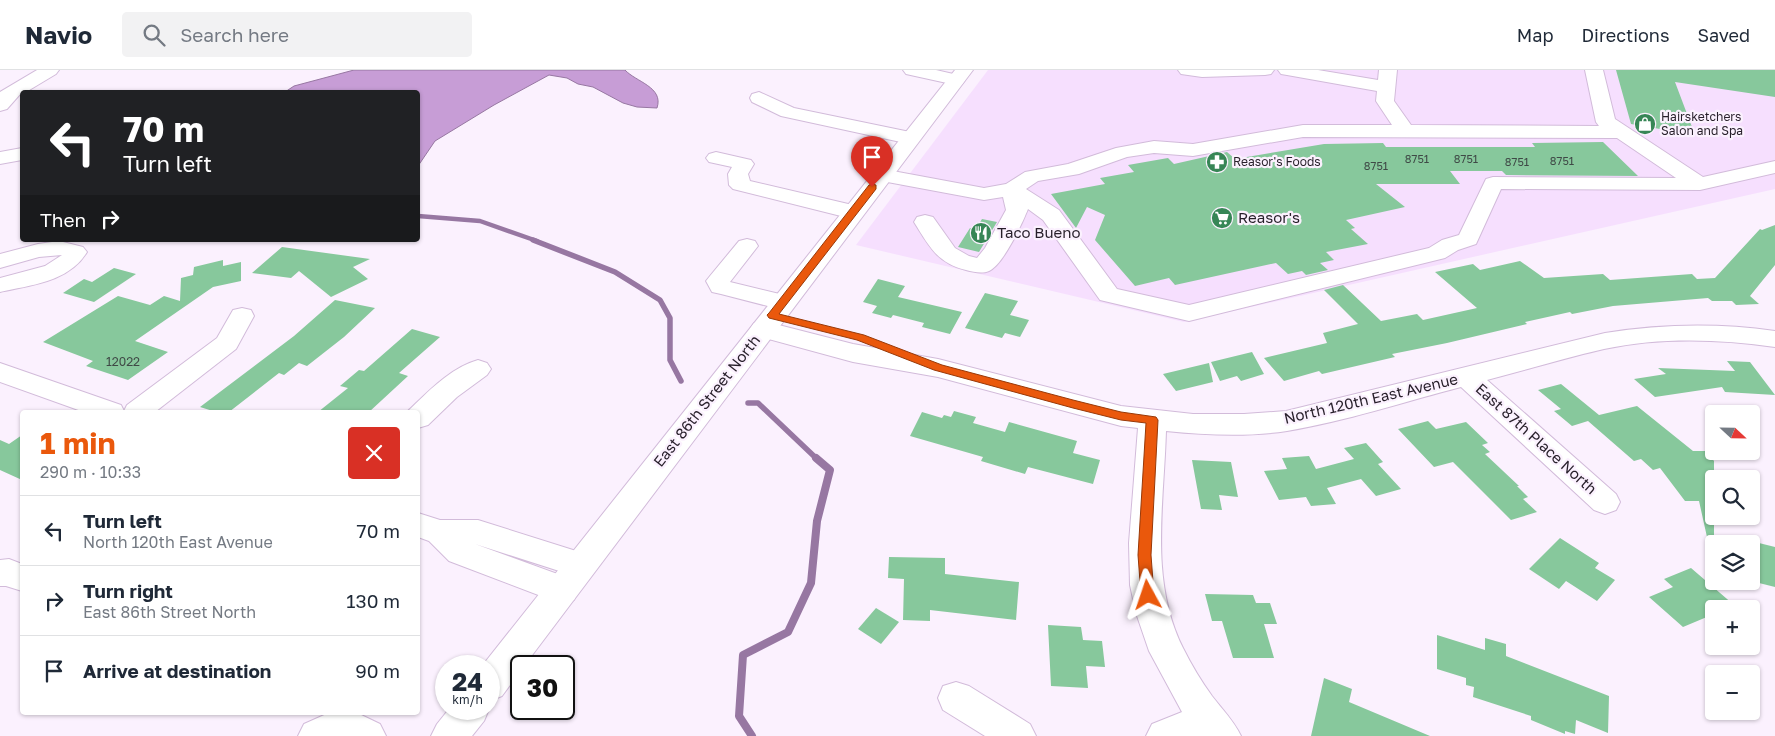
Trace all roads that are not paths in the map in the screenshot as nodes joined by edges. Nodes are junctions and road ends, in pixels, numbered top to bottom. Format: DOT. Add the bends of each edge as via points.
graph roads {
  1 [pos="50,70"];
  2 [pos="912,70"];
  3 [pos="1187,70"];
  4 [pos="1266,70"];
  5 [pos="1288,70"];
  6 [pos="1594,70"];
  7 [pos="960,75"];
  8 [pos="1387,78"];
  9 [pos="759,98"];
  10 [pos="0,105"];
  11 [pos="1406,132"];
  12 [pos="1622,132"];
  13 [pos="910,138"];
  14 [pos="20,154"];
  15 [pos="0,158"];
  16 [pos="716,158"];
  17 [pos="1775,167"];
  18 [pos="882,175"];
  19 [pos="1700,184"];
  20 [pos="1012,189"];
  21 [pos="853,212"];
  22 [pos="925,222"];
  23 [pos="747,246"];
  24 [pos="0,262"];
  25 [pos="0,285"];
  26 [pos="773,315"];
  27 [pos="242,316"];
  28 [pos="1775,339"];
  29 [pos="478,369"];
  30 [pos="0,372"];
  31 [pos="1466,377"];
  32 [pos="105,410"];
  33 [pos="140,410"];
  34 [pos="420,416"];
  35 [pos="1152,420"];
  36 [pos="1605,502"];
  37 [pos="428,528"];
  38 [pos="0,573"];
  39 [pos="20,577"];
  40 [pos="572,578"];
  41 [pos="500,671"];
  42 [pos="956,698"];
  43 [pos="462,720"];
  44 [pos="1215,728"];
  45 [pos="450,736"];
  46 [pos="1017,736"];
  47 [pos="1165,736"];
  1 -- 10 [label="street" via="7,96"];
  2 -- 7 [label="street"];
  3 -- 4 [label="street"];
  5 -- 8 [label="street"];
  6 -- 12 [label="street" via="1606,122"];
  7 -- 13 [label="street, East 86th Street North"];
  8 -- 11 [label="street" via="1385,101"];
  9 -- 13 [label="street" via="788,112"];
  11 -- 12 [label="street"];
  11 -- 20 [label="street" via="1303,131 1193,150 1154,147 1123,152 1072,170 1032,176"];
  12 -- 19 [label="street"];
  13 -- 18 [label="street, East 86th Street North"];
  14 -- 15 [label="street"];
  16 -- 21 [label="street" via="744,164 738,174 740,185"];
  17 -- 19 [label="street"];
  18 -- 20 [label="street" via="984,194"];
  18 -- 21 [label="street, East 86th Street North"];
  19 -- 20 [label="street" via="1493,183 1468,239 1450,244 1437,253 1188,313 1109,296 1051,215"];
  20 -- 22 [label="street" via="1017,210 988,262 982,266 956,260 946,254"];
  21 -- 26 [label="street, East 86th Street North"];
  23 -- 26 [label="street, North 120th East Avenue" via="718,281 721,287"];
  24 -- 25 [label="street" via="54,248 69,248 75,252 73,258 53,272"];
  26 -- 35 [label="street, North 120th East Avenue" via="853,353 938,368 1103,411"];
  26 -- 40 [label="street, East 86th Street North"];
  27 -- 33 [label="street" via="226,343"];
  28 -- 31 [label="street, North 120th East Avenue" via="1706,332 1638,336"];
  29 -- 34 [label="street" via="447,390"];
  30 -- 32 [label="street"];
  31 -- 35 [label="street, North 120th East Avenue" via="1286,420 1194,424"];
  31 -- 36 [label="street, East 87th Place North"];
  35 -- 44 [label="street" via="1144,555 1148,595 1156,624 1175,668"];
  37 -- 40 [label="street" via="460,552"];
  38 -- 39 [label="street" via="9,572"];
  40 -- 41 [label="street, East 86th Street North"];
  42 -- 46 [label="street"];
  43 -- 45 [label="street"];
  44 -- 47 [label="street"];
}
